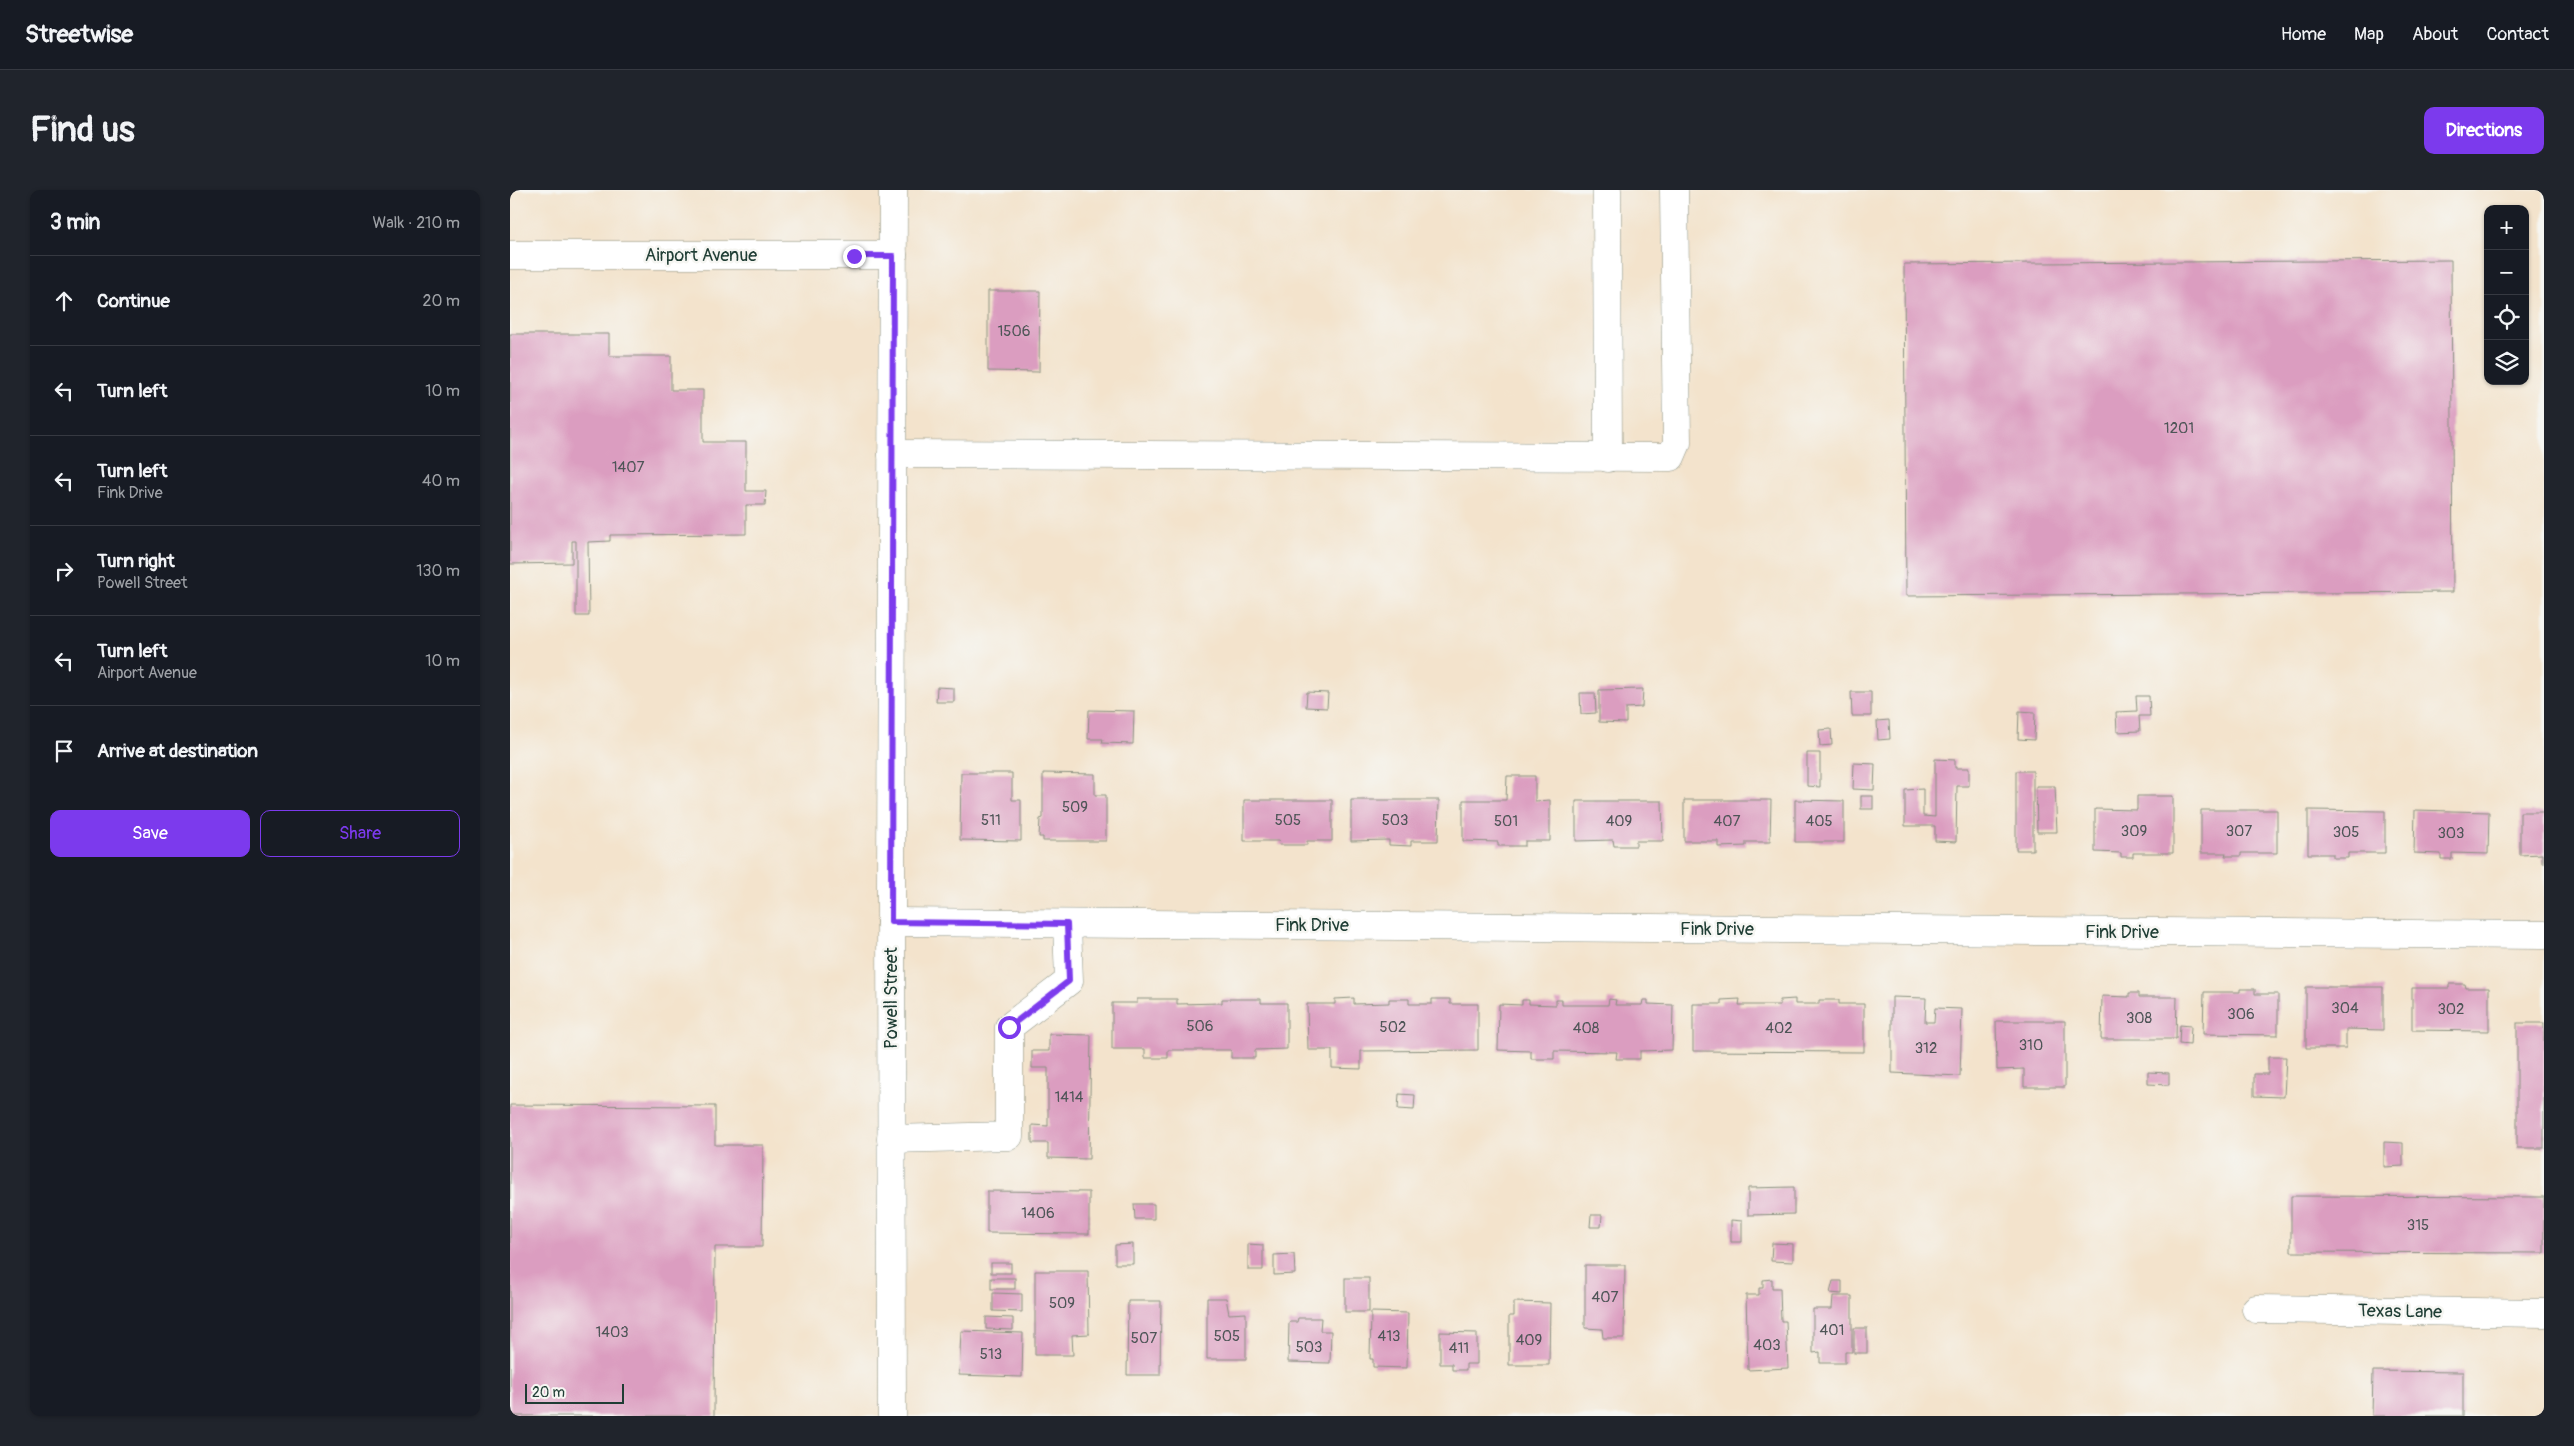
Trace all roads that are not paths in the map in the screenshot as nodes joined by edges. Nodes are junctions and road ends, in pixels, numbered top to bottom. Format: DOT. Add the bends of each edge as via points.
graph roads {
  1 [pos="893,190"];
  2 [pos="1606,190"];
  3 [pos="1674,190"];
  4 [pos="510,255"];
  5 [pos="893,256"];
  6 [pos="892,454"];
  7 [pos="1608,458"];
  8 [pos="891,922"];
  9 [pos="1067,924"];
  10 [pos="2544,935"];
  11 [pos="891,1139"];
  12 [pos="2256,1308"];
  13 [pos="2544,1313"];
  14 [pos="892,1416"];
  1 -- 5 [label="street, Powell Street"];
  2 -- 7 [label="street"];
  3 -- 7 [label="street" via="1677,443 1671,457"];
  4 -- 5 [label="street, Airport Avenue"];
  5 -- 6 [label="street, Powell Street"];
  6 -- 7 [label="street"];
  6 -- 8 [label="street, Powell Street"];
  8 -- 9 [label="street, Fink Drive"];
  8 -- 11 [label="street, Powell Street"];
  9 -- 10 [label="street, Fink Drive"];
  9 -- 11 [label="street" via="1069,981 1009,1027 1009,1136"];
  11 -- 14 [label="street, Powell Street"];
  12 -- 13 [label="street, Texas Lane"];
}
